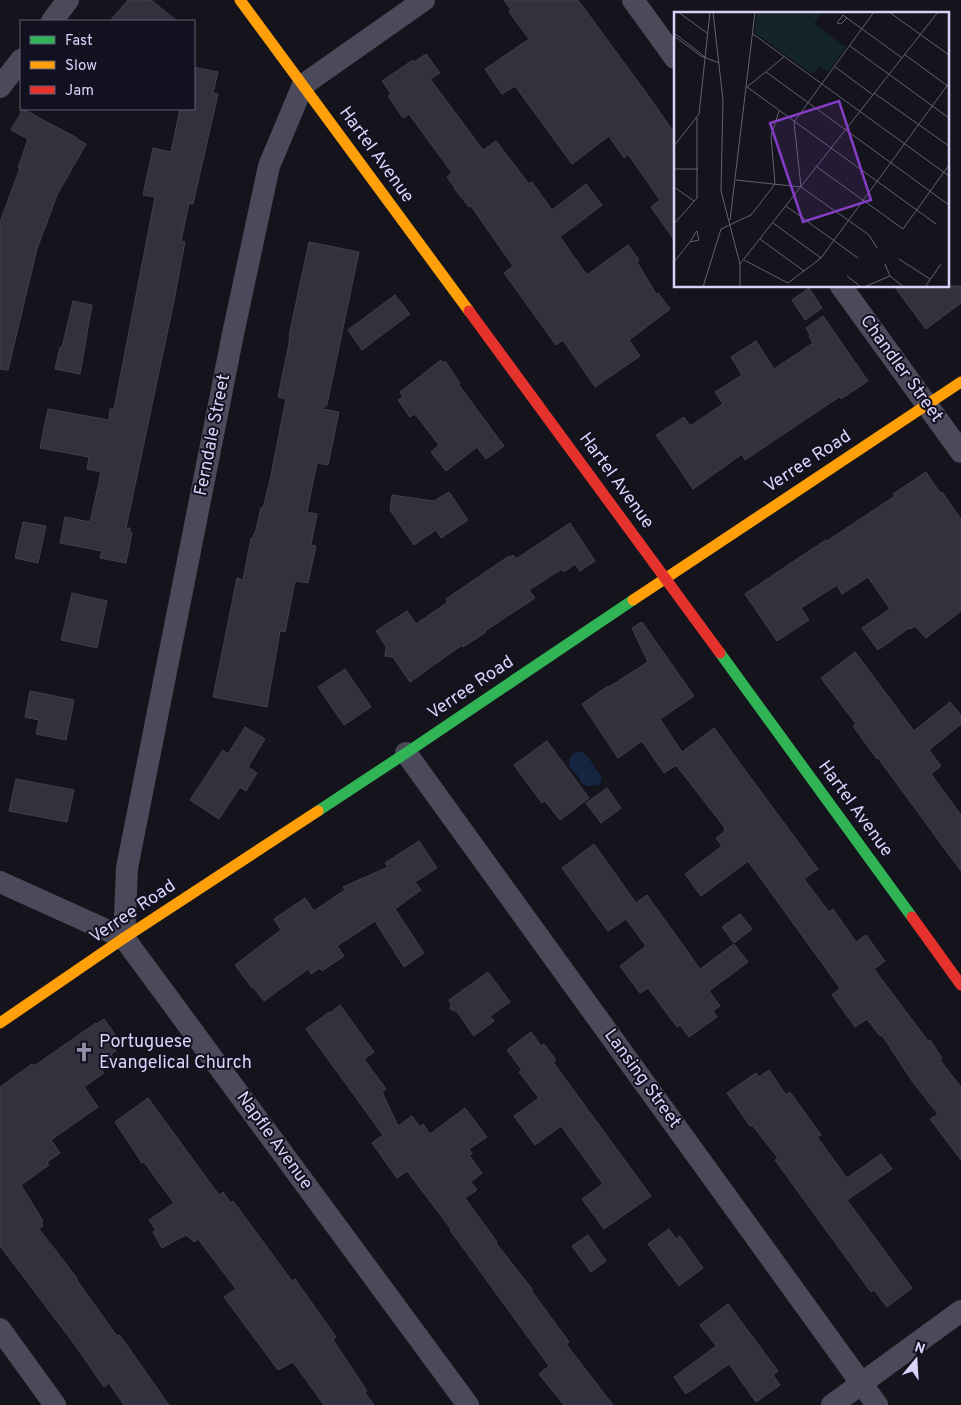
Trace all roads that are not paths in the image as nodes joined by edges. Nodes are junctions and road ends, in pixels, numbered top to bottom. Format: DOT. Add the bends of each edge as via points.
graph roads {
  1 [pos="68,0"];
  2 [pos="240,0"];
  3 [pos="424,0"];
  4 [pos="633,0"];
  5 [pos="53,20"];
  6 [pos="674,57"];
  7 [pos="20,61"];
  8 [pos="303,85"];
  9 [pos="0,86"];
  10 [pos="842,288"];
  11 [pos="961,382"];
  12 [pos="927,404"];
  13 [pos="961,452"];
  14 [pos="665,578"];
  15 [pos="406,753"];
  16 [pos="0,882"];
  17 [pos="124,938"];
  18 [pos="961,985"];
  19 [pos="0,1022"];
  20 [pos="961,1311"];
  21 [pos="0,1329"];
  22 [pos="862,1384"];
  23 [pos="55,1405"];
  24 [pos="468,1405"];
  25 [pos="832,1405"];
  26 [pos="877,1405"];
  1 -- 5 [label="street"];
  2 -- 8 [label="street, Hartel Avenue"];
  3 -- 8 [label="street"];
  4 -- 6 [label="street"];
  7 -- 9 [label="street"];
  8 -- 14 [label="street, Hartel Avenue"];
  8 -- 17 [label="street, Ferndale Street" via="269,166 233,334 127,868"];
  10 -- 12 [label="street, Chandler Street"];
  11 -- 12 [label="street, Verree Road"];
  12 -- 13 [label="street, Chandler Street"];
  12 -- 14 [label="street, Verree Road"];
  14 -- 15 [label="street, Verree Road"];
  14 -- 18 [label="street, Hartel Avenue"];
  15 -- 17 [label="street, Verree Road"];
  15 -- 22 [label="street, Lansing Street"];
  16 -- 17 [label="street, Napfle Avenue"];
  17 -- 19 [label="street, Verree Road"];
  17 -- 24 [label="street, Napfle Avenue"];
  20 -- 22 [label="street"];
  21 -- 23 [label="street"];
  22 -- 25 [label="street"];
  22 -- 26 [label="street, Lansing Street"];
}
